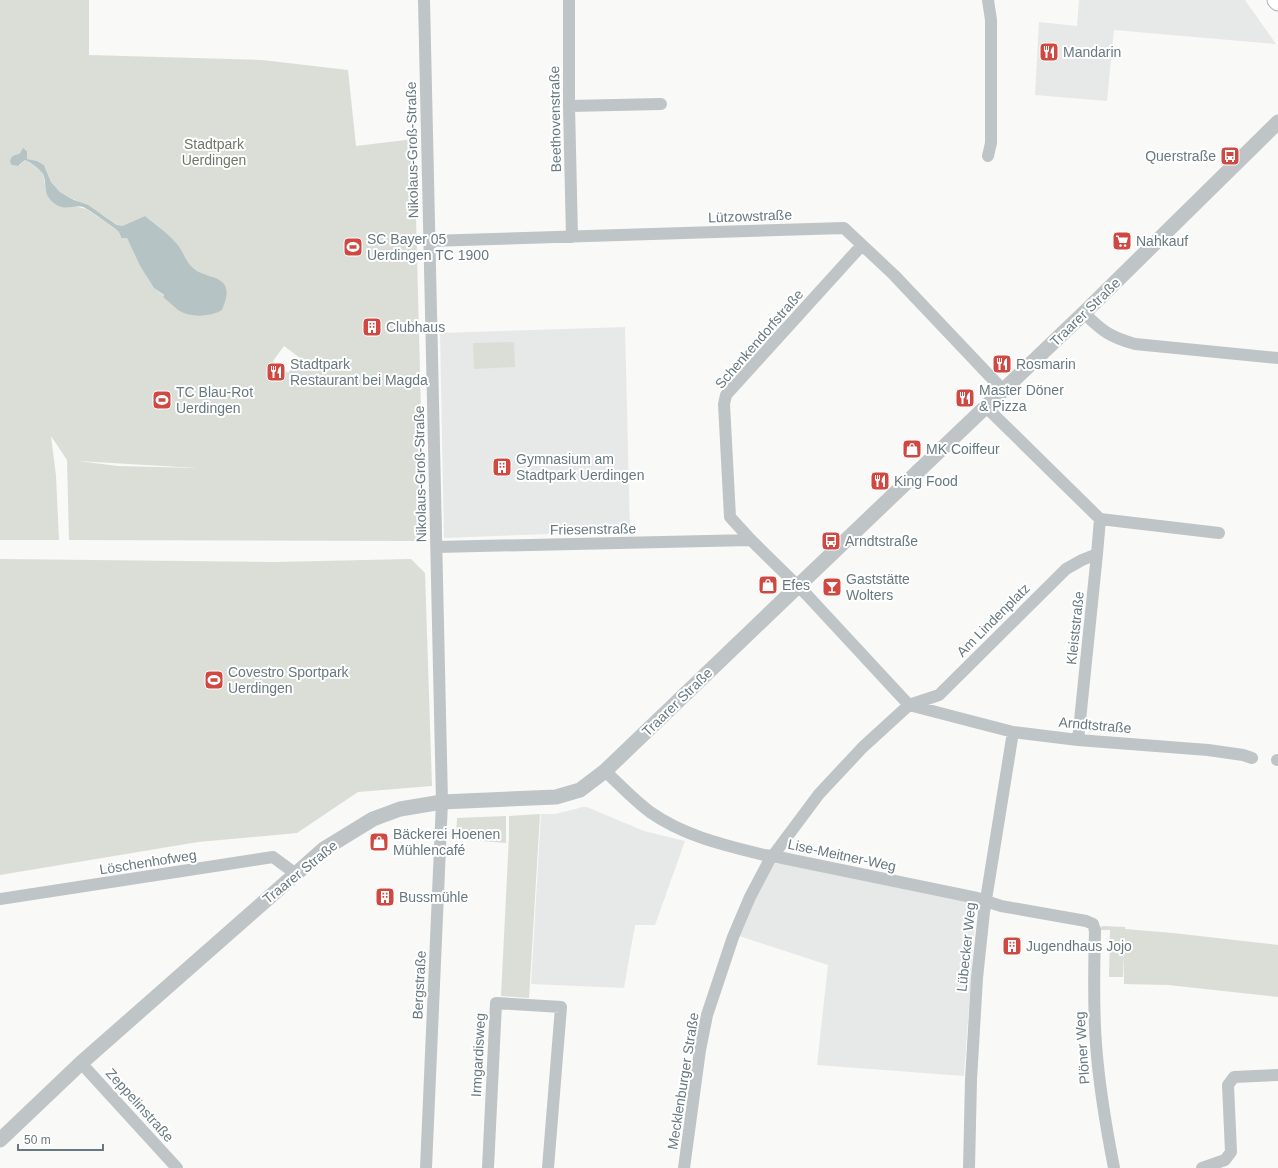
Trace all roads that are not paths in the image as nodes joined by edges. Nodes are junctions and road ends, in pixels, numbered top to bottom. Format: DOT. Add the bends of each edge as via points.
graph roads {
  1 [pos="424,0"];
  2 [pos="569,0"];
  3 [pos="988,0"];
  4 [pos="661,104"];
  5 [pos="569,106"];
  6 [pos="1278,122"];
  7 [pos="988,156"];
  8 [pos="572,237"];
  9 [pos="429,241"];
  10 [pos="862,245"];
  11 [pos="1084,313"];
  12 [pos="1278,358"];
  13 [pos="1003,390"];
  14 [pos="986,407"];
  15 [pos="1100,519"];
  16 [pos="1219,533"];
  17 [pos="751,540"];
  18 [pos="437,547"];
  19 [pos="1097,554"];
  20 [pos="798,586"];
  21 [pos="909,705"];
  22 [pos="1013,732"];
  23 [pos="1078,740"];
  24 [pos="1252,758"];
  25 [pos="605,771"];
  26 [pos="442,802"];
  27 [pos="773,856"];
  28 [pos="296,874"];
  29 [pos="0,899"];
  30 [pos="986,902"];
  31 [pos="1093,924"];
  32 [pos="81,1063"];
  33 [pos="1278,1074"];
  34 [pos="0,1140"];
  35 [pos="177,1168"];
  36 [pos="426,1168"];
  37 [pos="488,1168"];
  38 [pos="548,1168"];
  39 [pos="684,1168"];
  40 [pos="969,1168"];
  41 [pos="1114,1168"];
  42 [pos="1202,1168"];
  1 -- 9 [label="street, Nikolaus-Groß-Straße"];
  2 -- 5 [label="street, Beethovenstraße"];
  3 -- 7 [label="street" via="991,20 991,143"];
  4 -- 5 [label="street"];
  5 -- 8 [label="street, Beethovenstraße"];
  6 -- 11 [label="street, Traarer Straße"];
  8 -- 9 [label="street, Lützowstraße"];
  8 -- 10 [label="street, Lützowstraße" via="844,228"];
  9 -- 18 [label="street, Nikolaus-Groß-Straße"];
  10 -- 13 [label="street, Lützowstraße"];
  10 -- 17 [label="street, Schenkendorfstraße" via="726,395 724,404 730,517"];
  11 -- 12 [label="street" via="1109,335 1134,344"];
  11 -- 13 [label="street, Traarer Straße"];
  13 -- 14 [label="street, Traarer Straße"];
  14 -- 15 [label="street"];
  14 -- 20 [label="street, Traarer Straße"];
  15 -- 16 [label="street"];
  15 -- 19 [label="street, Kleiststraße"];
  17 -- 18 [label="street, Friesenstraße"];
  17 -- 20 [label="street, Schenkendorfstraße"];
  18 -- 26 [label="street, Nikolaus-Groß-Straße"];
  19 -- 21 [label="street, Am Lindenplatz" via="1066,569 939,696"];
  19 -- 23 [label="street, Kleiststraße"];
  20 -- 21 [label="street"];
  20 -- 25 [label="street, Traarer Straße"];
  21 -- 22 [label="street, Arndtstraße"];
  21 -- 27 [label="street, Mecklenburger Straße" via="863,747 819,794"];
  22 -- 23 [label="street, Arndtstraße"];
  22 -- 30 [label="street, Lübecker Weg"];
  23 -- 24 [label="street, Arndtstraße" via="1208,750"];
  25 -- 26 [label="street, Traarer Straße" via="580,790 556,798"];
  25 -- 27 [label="street, Lise-Meitner-Weg" via="650,812 684,832"];
  26 -- 28 [label="street, Traarer Straße" via="400,809 373,819 324,849"];
  26 -- 36 [label="street, Bergstraße"];
  27 -- 30 [label="street, Lise-Meitner-Weg" via="977,898"];
  27 -- 39 [label="street, Mecklenburger Straße" via="750,897 733,936 708,1015 700,1050"];
  28 -- 29 [label="street, Löschenhofweg" via="272,857"];
  28 -- 32 [label="street, Traarer Straße"];
  30 -- 31 [label="street, Lise-Meitner-Weg"];
  30 -- 40 [label="street, Lübecker Weg" via="974,1020"];
  31 -- 41 [label="street, Plöner Weg" via="1096,1045 1105,1124"];
  32 -- 34 [label="street, Traarer Straße"];
  32 -- 35 [label="street, Zeppelinstraße"];
  33 -- 42 [label="street" via="1234,1077 1228,1085 1231,1152 1225,1160"];
  37 -- 38 [label="street, Irmgardisweg" via="496,1003 562,1007"];
}
